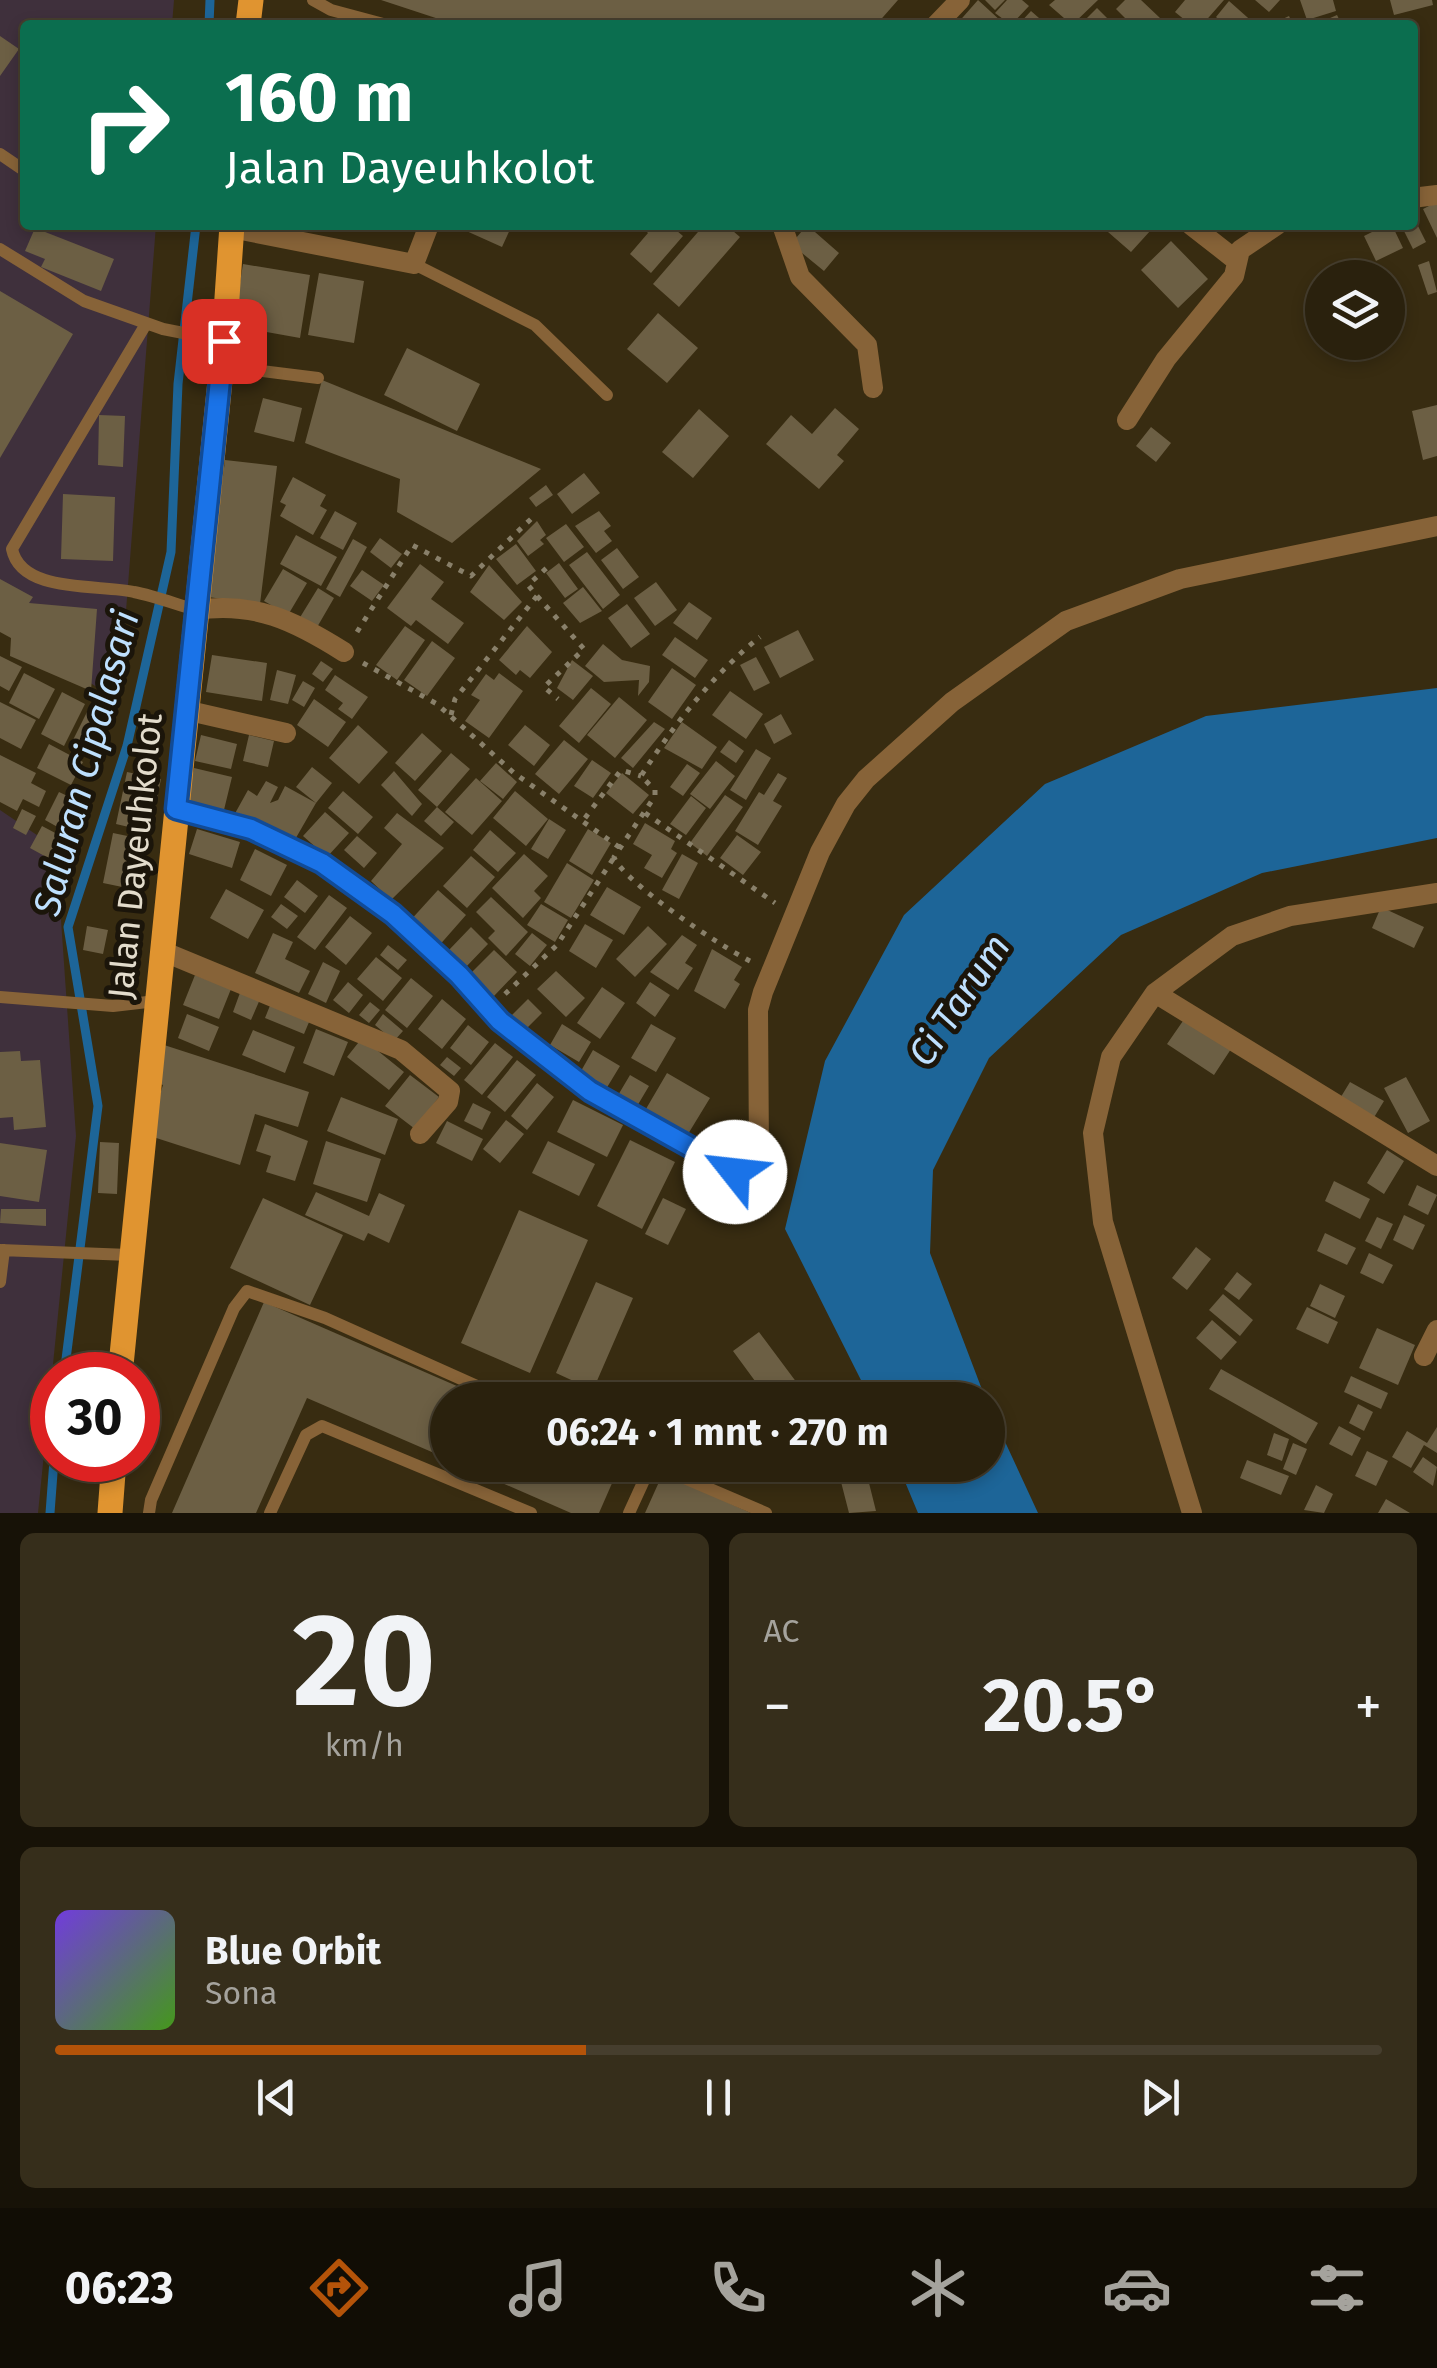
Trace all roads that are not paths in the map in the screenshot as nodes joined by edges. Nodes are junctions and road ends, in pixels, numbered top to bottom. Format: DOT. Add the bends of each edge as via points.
graph roads {
  1 [pos="314,0"];
  2 [pos="960,0"];
  3 [pos="369,20"];
  4 [pos="943,20"];
  5 [pos="232,230"];
  6 [pos="247,230"];
  7 [pos="426,230"];
  8 [pos="784,230"];
  9 [pos="1198,230"];
  10 [pos="1270,230"];
  11 [pos="0,248"];
  12 [pos="1237,261"];
  13 [pos="414,264"];
  14 [pos="146,324"];
  15 [pos="223,353"];
  16 [pos="318,378"];
  17 [pos="873,388"];
  18 [pos="607,395"];
  19 [pos="1127,420"];
  20 [pos="1429,528"];
  21 [pos="185,607"];
  22 [pos="344,652"];
  23 [pos="185,710"];
  24 [pos="286,733"];
  25 [pos="176,809"];
  26 [pos="1437,892"];
  27 [pos="162,951"];
  28 [pos="1155,992"];
  29 [pos="0,998"];
  30 [pos="156,1001"];
  31 [pos="420,1134"];
  32 [pos="1437,1166"];
  33 [pos="2,1250"];
  34 [pos="129,1254"];
  35 [pos="0,1282"];
  36 [pos="1437,1330"];
  37 [pos="122,1352"];
  38 [pos="1424,1356"];
  39 [pos="468,1382"];
  40 [pos="112,1482"];
  41 [pos="644,1482"];
  42 [pos="692,1482"];
  43 [pos="110,1513"];
  44 [pos="149,1513"];
  45 [pos="270,1513"];
  46 [pos="531,1513"];
  47 [pos="629,1513"];
  48 [pos="766,1513"];
  49 [pos="1192,1513"];
  1 -- 3 [label="lane"];
  2 -- 4 [label="street"];
  5 -- 15 [label="main road, Jalan Dayeuhkolot"];
  6 -- 13 [label="street"];
  7 -- 13 [label="street"];
  8 -- 17 [label="street" via="800,276 868,345"];
  9 -- 12 [label="street"];
  10 -- 12 [label="street" via="1240,250"];
  11 -- 14 [label="lane" via="84,302"];
  12 -- 19 [label="street" via="1234,276"];
  13 -- 18 [label="lane" via="535,325"];
  14 -- 15 [label="lane" via="198,335"];
  14 -- 21 [label="lane" via="12,550 22,568 38,577"];
  15 -- 16 [label="lane"];
  15 -- 21 [label="main road, Jalan Dayeuhkolot"];
  20 -- 25 [label="street" via="1180,579 1066,621 952,702 866,779 820,852 758,1010 759,1154 751,1171 740,1173 590,1091 488,1008 393,914 322,863 251,829"];
  21 -- 22 [label="street" via="233,604 290,621"];
  21 -- 23 [label="main road, Jalan Dayeuhkolot"];
  23 -- 24 [label="street"];
  23 -- 25 [label="main road, Jalan Dayeuhkolot"];
  25 -- 27 [label="main road, Jalan Dayeuhkolot"];
  26 -- 28 [label="street" via="1290,916 1232,936"];
  27 -- 30 [label="main road, Jalan Dayeuhkolot"];
  27 -- 31 [label="street" via="401,1050 450,1091"];
  28 -- 32 [label="street"];
  28 -- 49 [label="street" via="1111,1057 1093,1134 1103,1222"];
  29 -- 30 [label="lane" via="114,1006"];
  30 -- 34 [label="main road, Jalan Dayeuhkolot"];
  33 -- 34 [label="lane"];
  33 -- 35 [label="lane"];
  34 -- 37 [label="main road, Jalan Dayeuhkolot"];
  36 -- 38 [label="street"];
  39 -- 44 [label="lane" via="247,1291 226,1325"];
  40 -- 43 [label="main road"];
  41 -- 47 [label="lane"];
  42 -- 48 [label="lane"];
  45 -- 46 [label="lane" via="306,1435 322,1426"];
}
